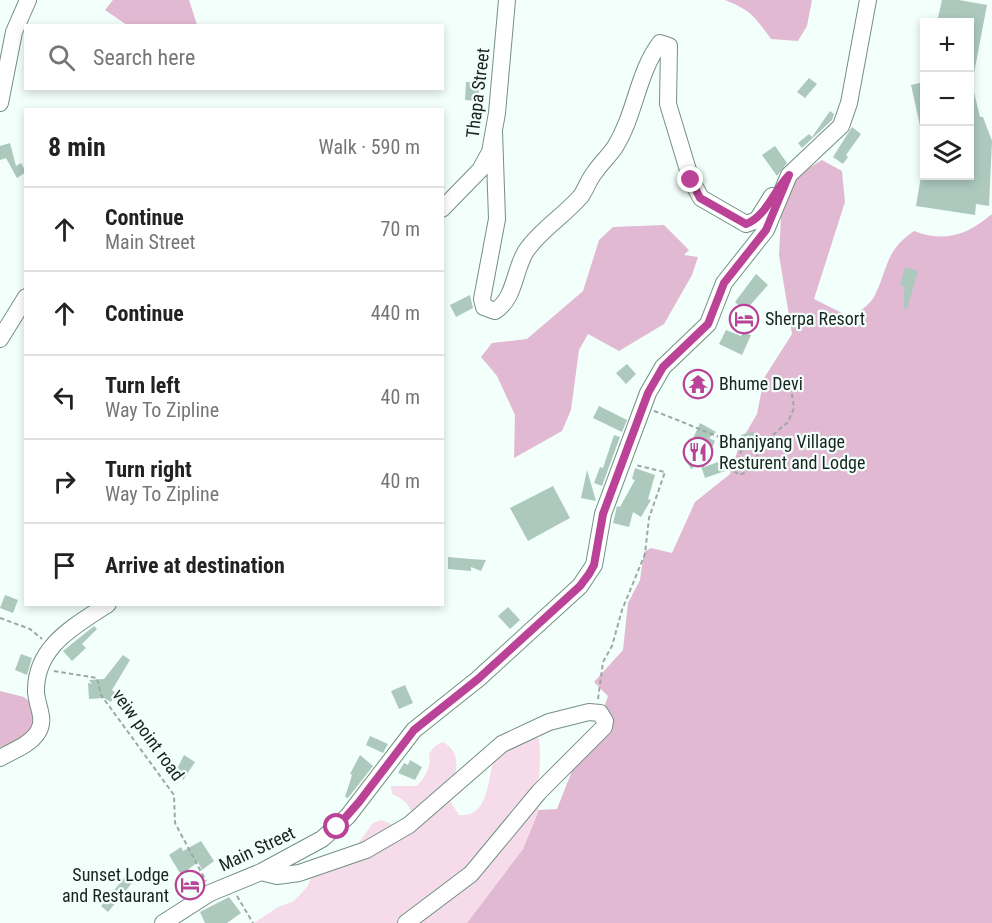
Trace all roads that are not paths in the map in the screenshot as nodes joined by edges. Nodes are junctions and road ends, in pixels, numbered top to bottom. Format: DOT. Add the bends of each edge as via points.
graph roads {
  1 [pos="28,0"];
  2 [pos="507,0"];
  3 [pos="868,0"];
  4 [pos="0,103"];
  5 [pos="494,131"];
  6 [pos="789,175"];
  7 [pos="444,207"];
  8 [pos="24,300"];
  9 [pos="0,339"];
  10 [pos="105,606"];
  11 [pos="0,758"];
  12 [pos="261,872"];
  13 [pos="163,923"];
  14 [pos="406,923"];
  1 -- 4 [label="street" via="14,32"];
  2 -- 5 [label="street, Thapa Street"];
  3 -- 6 [label="street" via="842,126"];
  5 -- 6 [label="street" via="497,219 482,299 484,307 495,311 508,297 525,252 581,195 614,149 632,114 646,61 660,43 669,46 668,104 700,198 746,224 757,220"];
  5 -- 7 [label="street, Thapa Street" via="490,152 480,170"];
  6 -- 12 [label="street, Main Street" via="766,230 724,283 708,324 663,367 642,408 603,514 594,565 580,586 478,679 414,730 337,827"];
  8 -- 9 [label="street"];
  10 -- 11 [label="street" via="60,636 39,671 39,730"];
  12 -- 13 [label="street, Main Street" via="210,893"];
  12 -- 14 [label="street" via="277,876 299,873 366,850 409,825 502,744 549,722 596,711 605,721 604,727 539,792 471,874"];
}
